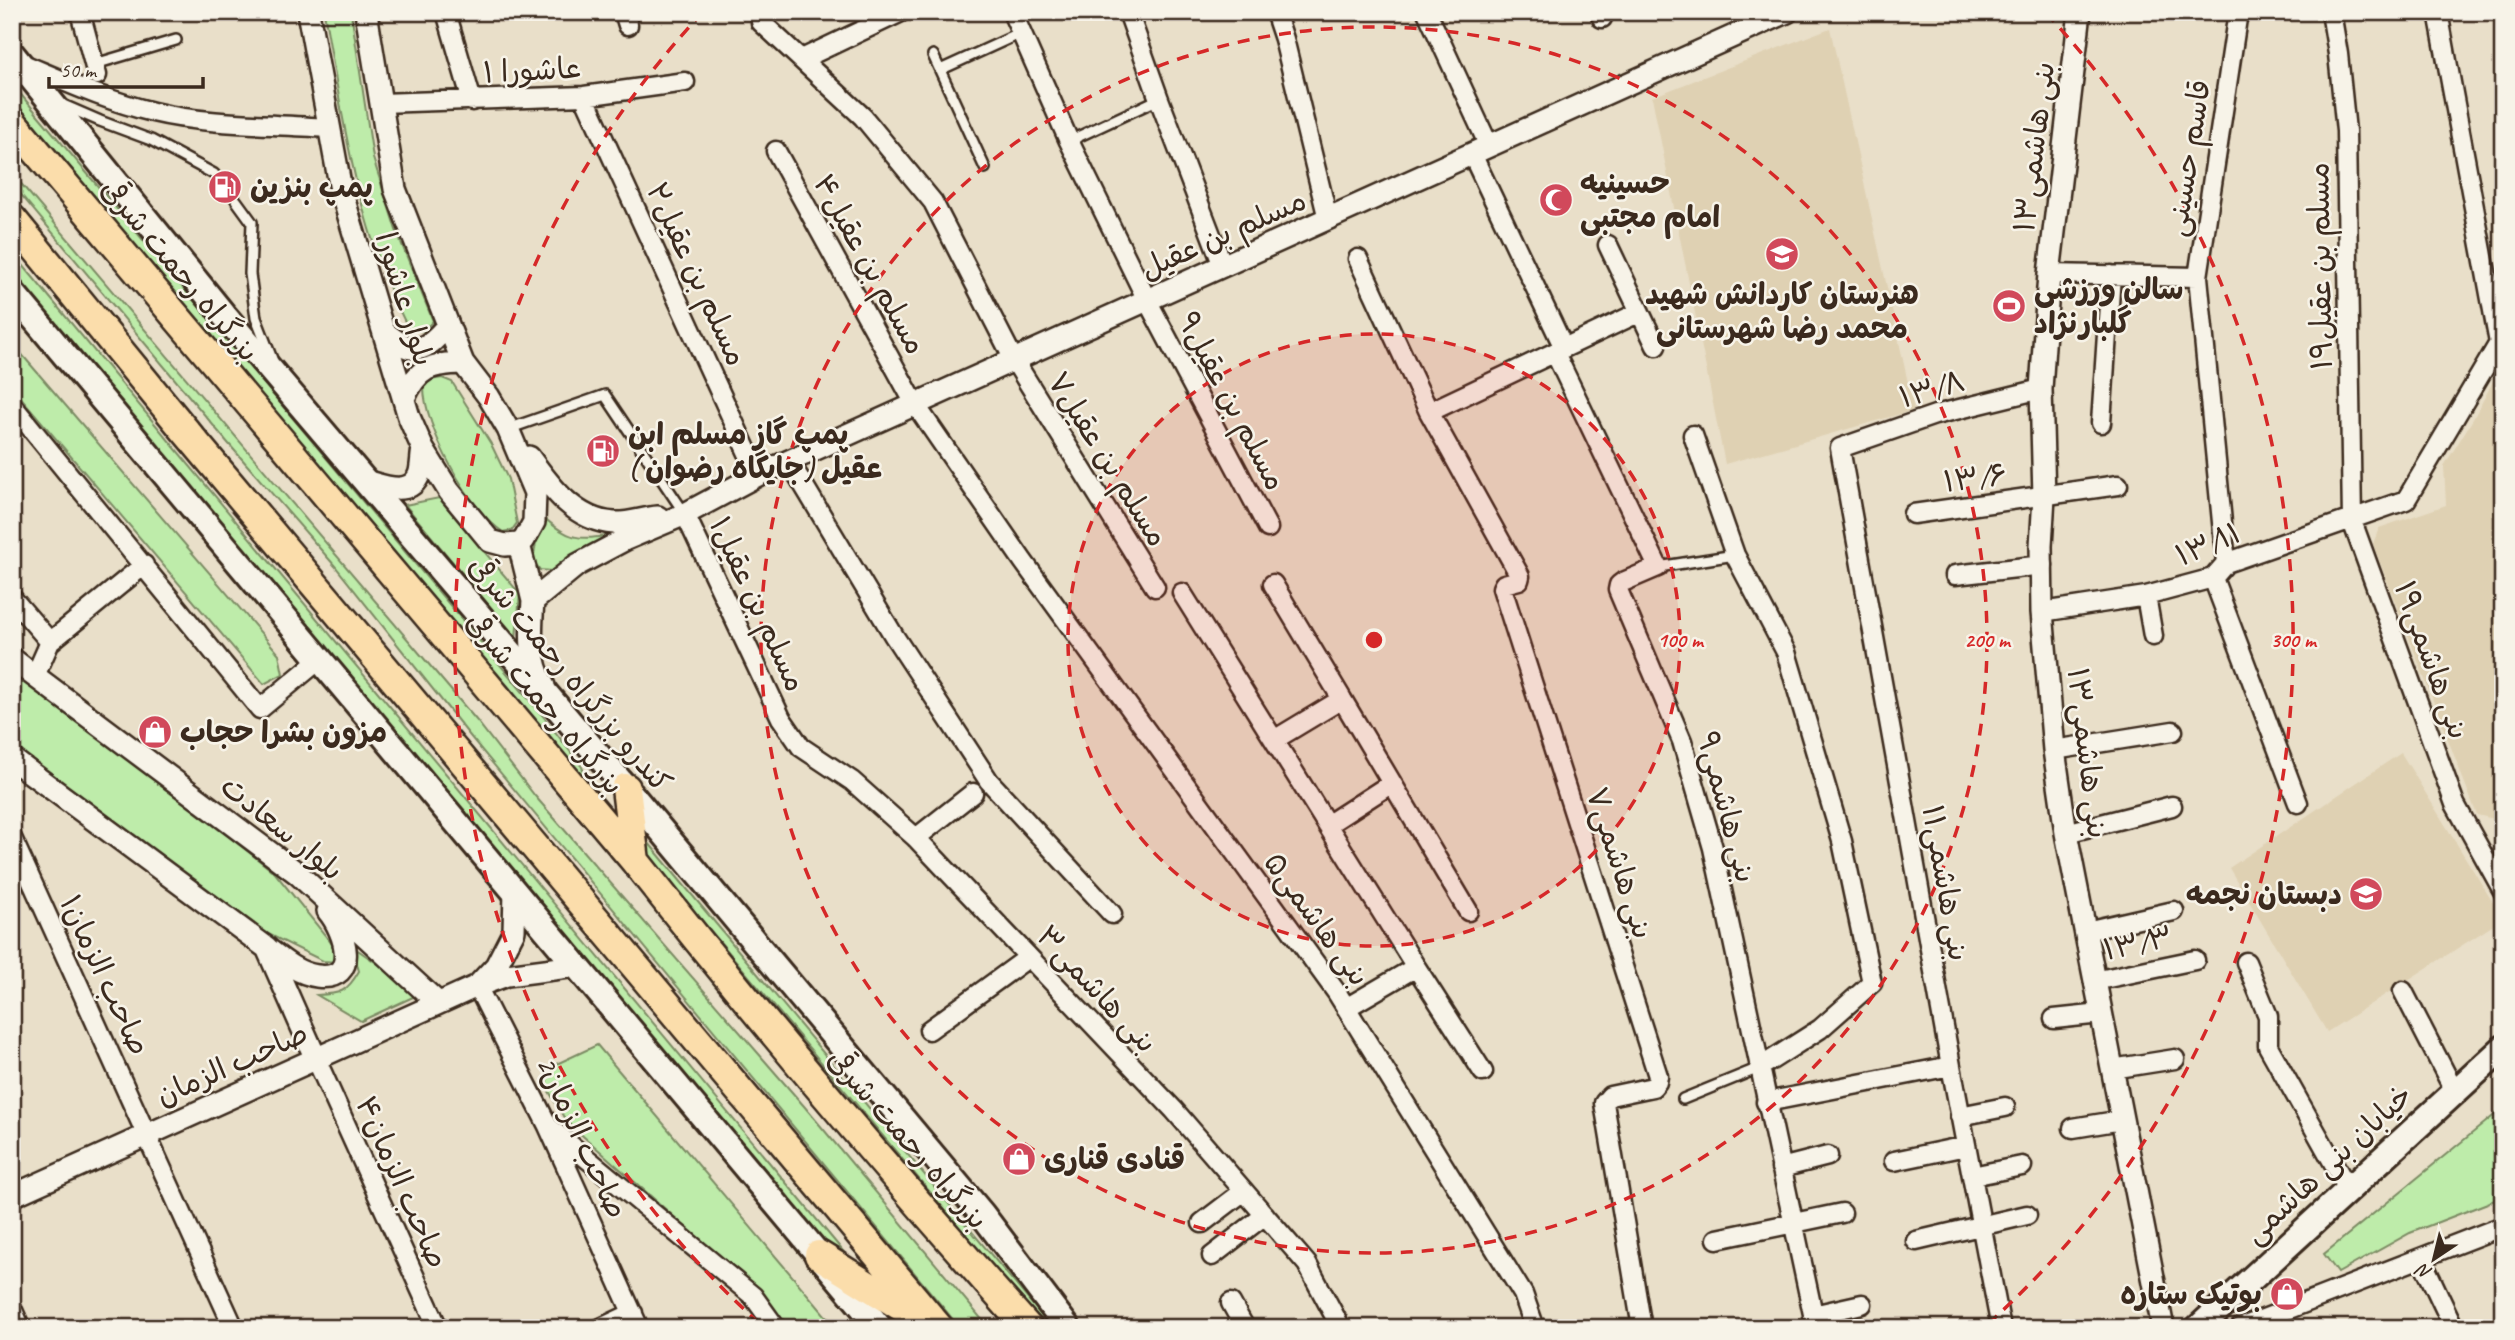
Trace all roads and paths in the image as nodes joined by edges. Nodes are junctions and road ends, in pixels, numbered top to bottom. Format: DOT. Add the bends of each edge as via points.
graph roads {
  1 [pos="80,12"];
  2 [pos="309,12"];
  3 [pos="366,12"];
  4 [pos="446,12"];
  5 [pos="901,12"];
  6 [pos="1012,12"];
  7 [pos="1128,12"];
  8 [pos="1275,12"];
  9 [pos="1427,12"];
  10 [pos="1787,12"];
  11 [pos="2080,12"];
  12 [pos="2238,12"];
  13 [pos="2331,12"];
  14 [pos="2438,12"];
  15 [pos="872,18"];
  16 [pos="1762,18"];
  17 [pos="761,22"];
  18 [pos="1021,33"];
  19 [pos="176,40"];
  20 [pos="933,55"];
  21 [pos="16,58"];
  22 [pos="802,59"];
  23 [pos="96,70"];
  24 [pos="940,70"];
  25 [pos="685,82"];
  26 [pos="584,96"];
  27 [pos="48,98"];
  28 [pos="1159,99"];
  29 [pos="472,101"];
  30 [pos="381,103"];
  31 [pos="12,122"];
  32 [pos="330,128"];
  33 [pos="1069,141"];
  34 [pos="1481,150"];
  35 [pos="776,151"];
  36 [pos="985,169"];
  37 [pos="214,174"];
  38 [pos="236,200"];
  39 [pos="12,219"];
  40 [pos="1328,219"];
  41 [pos="1608,245"];
  42 [pos="1358,260"];
  43 [pos="1223,266"];
  44 [pos="2049,274"];
  45 [pos="2111,275"];
  46 [pos="2199,277"];
  47 [pos="12,292"];
  48 [pos="1147,300"];
  49 [pos="1640,312"];
  50 [pos="448,325"];
  51 [pos="384,332"];
  52 [pos="1656,346"];
  53 [pos="1559,351"];
  54 [pos="1014,360"];
  55 [pos="463,363"];
  56 [pos="284,386"];
  57 [pos="2041,388"];
  58 [pos="404,398"];
  59 [pos="915,404"];
  60 [pos="12,405"];
  61 [pos="1429,412"];
  62 [pos="2101,423"];
  63 [pos="508,429"];
  64 [pos="1693,435"];
  65 [pos="1840,448"];
  66 [pos="423,449"];
  67 [pos="789,461"];
  68 [pos="758,475"];
  69 [pos="365,481"];
  70 [pos="2118,485"];
  71 [pos="2044,497"];
  72 [pos="685,514"];
  73 [pos="1913,514"];
  74 [pos="2352,521"];
  75 [pos="1268,528"];
  76 [pos="519,544"];
  77 [pos="1735,555"];
  78 [pos="1023,561"];
  79 [pos="2225,563"];
  80 [pos="144,565"];
  81 [pos="2043,565"];
  82 [pos="1658,567"];
  83 [pos="1955,575"];
  84 [pos="2213,578"];
  85 [pos="1273,584"];
  86 [pos="1155,587"];
  87 [pos="1182,593"];
  88 [pos="2146,596"];
  89 [pos="12,598"];
  90 [pos="533,601"];
  91 [pos="2042,612"];
  92 [pos="2153,636"];
  93 [pos="50,642"];
  94 [pos="12,659"];
  95 [pos="320,660"];
  96 [pos="35,676"];
  97 [pos="1342,699"];
  98 [pos="555,705"];
  99 [pos="781,718"];
  100 [pos="2173,731"];
  101 [pos="1274,740"];
  102 [pos="2054,750"];
  103 [pos="12,759"];
  104 [pos="1392,783"];
  105 [pos="626,788"];
  106 [pos="972,793"];
  107 [pos="2298,803"];
  108 [pos="2172,806"];
  109 [pos="1327,825"];
  110 [pos="2066,833"];
  111 [pos="12,838"];
  112 [pos="916,838"];
  113 [pos="635,861"];
  114 [pos="297,873"];
  115 [pos="515,891"];
  116 [pos="2503,891"];
  117 [pos="1468,911"];
  118 [pos="2174,911"];
  119 [pos="1112,914"];
  120 [pos="2086,931"];
  121 [pos="267,948"];
  122 [pos="1029,957"];
  123 [pos="2194,960"];
  124 [pos="2246,962"];
  125 [pos="576,966"];
  126 [pos="1416,967"];
  127 [pos="2094,981"];
  128 [pos="477,986"];
  129 [pos="2403,991"];
  130 [pos="438,1003"];
  131 [pos="1346,1008"];
  132 [pos="2101,1014"];
  133 [pos="2054,1020"];
  134 [pos="929,1030"];
  135 [pos="2503,1048"];
  136 [pos="316,1059"];
  137 [pos="2175,1059"];
  138 [pos="1951,1066"];
  139 [pos="1759,1068"];
  140 [pos="2112,1069"];
  141 [pos="1483,1072"];
  142 [pos="2454,1090"];
  143 [pos="1683,1099"];
  144 [pos="1766,1102"];
  145 [pos="2005,1107"];
  146 [pos="1960,1116"];
  147 [pos="2122,1119"];
  148 [pos="548,1126"];
  149 [pos="2073,1128"];
  150 [pos="148,1135"];
  151 [pos="1966,1146"];
  152 [pos="1828,1156"];
  153 [pos="1894,1161"];
  154 [pos="2022,1166"];
  155 [pos="1781,1168"];
  156 [pos="1972,1176"];
  157 [pos="2348,1189"];
  158 [pos="1244,1191"];
  159 [pos="12,1196"];
  160 [pos="1842,1213"];
  161 [pos="1265,1215"];
  162 [pos="2027,1215"];
  163 [pos="1202,1223"];
  164 [pos="1793,1223"];
  165 [pos="1981,1226"];
  166 [pos="2503,1226"];
  167 [pos="1717,1239"];
  168 [pos="1916,1241"];
  169 [pos="819,1255"];
  170 [pos="1212,1256"];
  171 [pos="2421,1258"];
  172 [pos="1231,1303"];
  173 [pos="1862,1304"];
  174 [pos="12,1312"];
  175 [pos="636,1320"];
  176 [pos="1814,1322"];
  177 [pos="2250,1326"];
  178 [pos="19,1328"];
  179 [pos="234,1328"];
  180 [pos="438,1328"];
  181 [pos="601,1328"];
  182 [pos="776,1328"];
  183 [pos="880,1328"];
  184 [pos="937,1328"];
  185 [pos="1028,1328"];
  186 [pos="1068,1328"];
  187 [pos="1245,1328"];
  188 [pos="1341,1328"];
  189 [pos="1535,1328"];
  190 [pos="1642,1328"];
  191 [pos="2001,1328"];
  192 [pos="2162,1328"];
  193 [pos="2198,1328"];
  194 [pos="2454,1328"];
  1 -- 23 [label="street"];
  2 -- 32 [label="street, بلوار عاشورا"];
  3 -- 30 [label="street, بلوار عاشورا"];
  4 -- 29 [label="street"];
  5 -- 15 [label="street"];
  6 -- 18 [label="street, مسلم بن عقیل۹"];
  7 -- 28 [label="street"];
  8 -- 40 [label="street"];
  9 -- 34 [label="street"];
  10 -- 16 [label="street, مسلم بن عقیل"];
  11 -- 44 [label="street, بنی هاشمی۱۳"];
  12 -- 46 [label="street, قاسم حسینی"];
  13 -- 74 [label="street, مسلم بن عقیل۱۹" via="2346,131"];
  14 -- 74 [label="street, ۱۳/۱۱" via="2499,343 2406,500"];
  15 -- 22 [label="street"];
  16 -- 34 [label="street, مسلم بن عقیل"];
  17 -- 22 [label="street, مسلم بن عقیل۷"];
  18 -- 24 [label="lane"];
  18 -- 33 [label="street, مسلم بن عقیل۹"];
  19 -- 23 [label="lane"];
  20 -- 24 [label="lane"];
  21 -- 27 [label="main road, کندرو بزرگراه رحمت شرقی"];
  21 -- 32 [label="street" via="94,94 154,112"];
  22 -- 54 [label="street, مسلم بن عقیل۷" via="863,117 933,202"];
  24 -- 36 [label="lane"];
  25 -- 26 [label="street, عاشورا ۱"];
  26 -- 29 [label="street, عاشورا ۱"];
  26 -- 68 [label="street, مسلم بن عقیل۲"];
  27 -- 37 [label="lane" via="151,140"];
  27 -- 56 [label="main road, کندرو بزرگراه رحمت شرقی"];
  28 -- 33 [label="lane"];
  28 -- 43 [label="street"];
  29 -- 30 [label="street, عاشورا ۱"];
  30 -- 50 [label="street, بلوار عاشورا" via="396,189"];
  31 -- 113 [label="highway, بزرگراه رحمت شرقی"];
  32 -- 51 [label="street, بلوار عاشورا" via="341,190"];
  33 -- 48 [label="street, مسلم بن عقیل۹"];
  34 -- 40 [label="street, مسلم بن عقیل"];
  34 -- 53 [label="street"];
  35 -- 59 [label="street, مسلم بن عقیل۴"];
  38 -- 56 [label="lane" via="251,222 250,274 256,318"];
  39 -- 184 [label="highway"];
  40 -- 43 [label="street, مسلم بن عقیل"];
  41 -- 49 [label="street"];
  42 -- 61 [label="street"];
  43 -- 48 [label="street, مسلم بن عقیل"];
  44 -- 45 [label="street"];
  44 -- 57 [label="street, بنی هاشمی۱۳"];
  45 -- 46 [label="street"];
  45 -- 62 [label="street"];
  46 -- 79 [label="street, قاسم حسینی"];
  47 -- 95 [label="main road"];
  48 -- 54 [label="street, مسلم بن عقیل"];
  48 -- 75 [label="street, مسلم بن عقیل۹"];
  49 -- 52 [label="street"];
  49 -- 53 [label="street"];
  50 -- 51 [label="street" via="434,342 418,349 403,347"];
  50 -- 55 [label="street, بلوار عاشورا"];
  51 -- 58 [label="street, بلوار عاشورا"];
  53 -- 61 [label="street"];
  53 -- 82 [label="street"];
  54 -- 59 [label="street, مسلم بن عقیل"];
  54 -- 86 [label="street, مسلم بن عقیل۷"];
  55 -- 58 [label="street" via="424,369"];
  55 -- 63 [label="street, بلوار عاشورا"];
  56 -- 69 [label="main road, کندرو بزرگراه رحمت شرقی"];
  57 -- 65 [label="street, ۱۳/۸" via="1935,415"];
  57 -- 71 [label="street, بنی هاشمی۱۳"];
  58 -- 66 [label="street, بلوار عاشورا"];
  59 -- 67 [label="street, مسلم بن عقیل"];
  59 -- 78 [label="street, مسلم بن عقیل۴"];
  60 -- 80 [label="street"];
  61 -- 190 [label="street, بنی هاشمی۷" via="1520,576 1502,587 1658,1076 1653,1087 1610,1096 1604,1103"];
  63 -- 72 [label="street" via="550,485 582,515 614,523"];
  63 -- 72 [label="lane" via="605,395"];
  63 -- 76 [label="street" via="535,493 534,522"];
  64 -- 77 [label="street"];
  65 -- 138 [label="street, بنی هاشمی۱۱"];
  66 -- 69 [label="street" via="418,478 406,488"];
  66 -- 76 [label="street, بلوار عاشورا" via="449,491 490,541"];
  67 -- 68 [label="street, مسلم بن عقیل"];
  67 -- 119 [label="street" via="894,636 989,781"];
  68 -- 72 [label="street, مسلم بن عقیل"];
  69 -- 98 [label="main road, کندرو بزرگراه رحمت شرقی"];
  70 -- 71 [label="street, ۱۳/۶"];
  71 -- 73 [label="street, ۱۳/۶"];
  71 -- 81 [label="street, بنی هاشمی۱۳"];
  72 -- 90 [label="street, مسلم بن عقیل" via="576,565"];
  72 -- 99 [label="street, مسلم بن عقیل۱"];
  74 -- 79 [label="street, ۱۳/۱۱"];
  74 -- 116 [label="street, بنی هاشمی۱۹" via="2455,804"];
  76 -- 90 [label="street"];
  77 -- 82 [label="lane"];
  77 -- 139 [label="street" via="1786,652 1842,841 1872,983 1821,1029"];
  78 -- 131 [label="street, بنی هاشمی۵"];
  79 -- 84 [label="street, ۱۳/۱۱"];
  80 -- 93 [label="street"];
  80 -- 95 [label="street" via="260,709"];
  81 -- 83 [label="street"];
  81 -- 91 [label="street, بنی هاشمی۱۳"];
  82 -- 139 [label="street, بنی هاشمی۹" via="1623,582 1618,590 1682,741 1713,848"];
  84 -- 88 [label="street, ۱۳/۱۱"];
  84 -- 107 [label="street"];
  85 -- 97 [label="street"];
  87 -- 101 [label="street"];
  88 -- 91 [label="street, ۱۳/۱۱"];
  88 -- 92 [label="street"];
  89 -- 93 [label="street"];
  90 -- 98 [label="street" via="535,671"];
  91 -- 102 [label="street, بنی هاشمی۱۳"];
  93 -- 96 [label="street"];
  94 -- 96 [label="street, بلوار سعادت"];
  95 -- 115 [label="main road"];
  96 -- 114 [label="street, بلوار سعادت"];
  97 -- 101 [label="street"];
  97 -- 104 [label="street"];
  98 -- 105 [label="main road, کندرو بزرگراه رحمت شرقی"];
  99 -- 112 [label="street, بنی هاشمی۳" via="801,747 852,780"];
  100 -- 102 [label="street"];
  101 -- 109 [label="street"];
  102 -- 110 [label="street, بنی هاشمی۱۳"];
  103 -- 121 [label="street"];
  104 -- 109 [label="street"];
  104 -- 117 [label="street"];
  105 -- 113 [label="highway"];
  105 -- 186 [label="main road, کندرو بزرگراه رحمت شرقی" via="982,1214"];
  106 -- 112 [label="street"];
  108 -- 110 [label="street"];
  109 -- 126 [label="street"];
  110 -- 120 [label="street, بنی هاشمی۱۳"];
  111 -- 150 [label="street, صاحب الزمان۱"];
  112 -- 122 [label="street, بنی هاشمی۳"];
  113 -- 185 [label="highway, بزرگراه رحمت شرقی" via="731,983"];
  114 -- 121 [label="street" via="335,919 345,947 344,965 338,974 315,976 296,969"];
  114 -- 130 [label="street, بلوار سعادت"];
  115 -- 125 [label="main road"];
  115 -- 128 [label="street" via="514,931 496,966"];
  118 -- 120 [label="street"];
  120 -- 127 [label="street, بنی هاشمی۱۳"];
  121 -- 136 [label="street"];
  122 -- 134 [label="street"];
  122 -- 158 [label="street, بنی هاشمی۳"];
  123 -- 127 [label="street, ۱۳/۳"];
  124 -- 157 [label="street" via="2267,1016 2268,1046"];
  125 -- 128 [label="street, صاحب الزمان" via="507,975"];
  125 -- 169 [label="main road"];
  126 -- 131 [label="street"];
  126 -- 141 [label="street"];
  127 -- 132 [label="street, بنی هاشمی۱۳"];
  128 -- 130 [label="street, صاحب الزمان"];
  128 -- 148 [label="street, 2صاحب الزمان"];
  129 -- 142 [label="street"];
  130 -- 136 [label="street, صاحب الزمان"];
  131 -- 189 [label="street, بنی هاشمی۵" via="1523,1294"];
  132 -- 133 [label="street"];
  132 -- 140 [label="street, بنی هاشمی۱۳"];
  135 -- 142 [label="main road, خیابان بنی هاشمی"];
  136 -- 150 [label="street, صاحب الزمان"];
  136 -- 180 [label="street, صاحب الزمان۴"];
  137 -- 140 [label="street"];
  138 -- 144 [label="street"];
  138 -- 146 [label="street, بنی هاشمی۱۱"];
  139 -- 143 [label="lane"];
  139 -- 144 [label="street, بنی هاشمی۹"];
  140 -- 147 [label="street, بنی هاشمی۱۳"];
  142 -- 157 [label="main road, خیابان بنی هاشمی"];
  144 -- 155 [label="street, بنی هاشمی۹"];
  145 -- 146 [label="street"];
  146 -- 151 [label="street, بنی هاشمی۱۱"];
  147 -- 149 [label="street"];
  147 -- 192 [label="street, بنی هاشمی۱۳"];
  148 -- 175 [label="street, 2صاحب الزمان"];
  148 -- 182 [label="street" via="753,1296"];
  150 -- 159 [label="street, صاحب الزمان"];
  150 -- 179 [label="street, صاحب الزمان۱"];
  151 -- 153 [label="street"];
  151 -- 156 [label="street, بنی هاشمی۱۱"];
  152 -- 155 [label="street"];
  154 -- 156 [label="street"];
  155 -- 164 [label="street, بنی هاشمی۹"];
  156 -- 165 [label="street, بنی هاشمی۱۱"];
  157 -- 193 [label="main road, خیابان بنی هاشمی"];
  158 -- 161 [label="street, بنی هاشمی۳"];
  158 -- 163 [label="street"];
  160 -- 164 [label="street"];
  161 -- 170 [label="street"];
  161 -- 188 [label="street, بنی هاشمی۳" via="1307,1264"];
  162 -- 165 [label="street"];
  164 -- 167 [label="street"];
  164 -- 176 [label="street, بنی هاشمی۹"];
  165 -- 168 [label="street"];
  165 -- 191 [label="street, بنی هاشمی۱۱"];
  166 -- 171 [label="street"];
  169 -- 183 [label="main road"];
  169 -- 184 [label="highway"];
  171 -- 177 [label="street"];
  171 -- 194 [label="street"];
  172 -- 187 [label="street"];
  173 -- 176 [label="street"];
  174 -- 178 [label="street"];
  175 -- 181 [label="street"];
}
